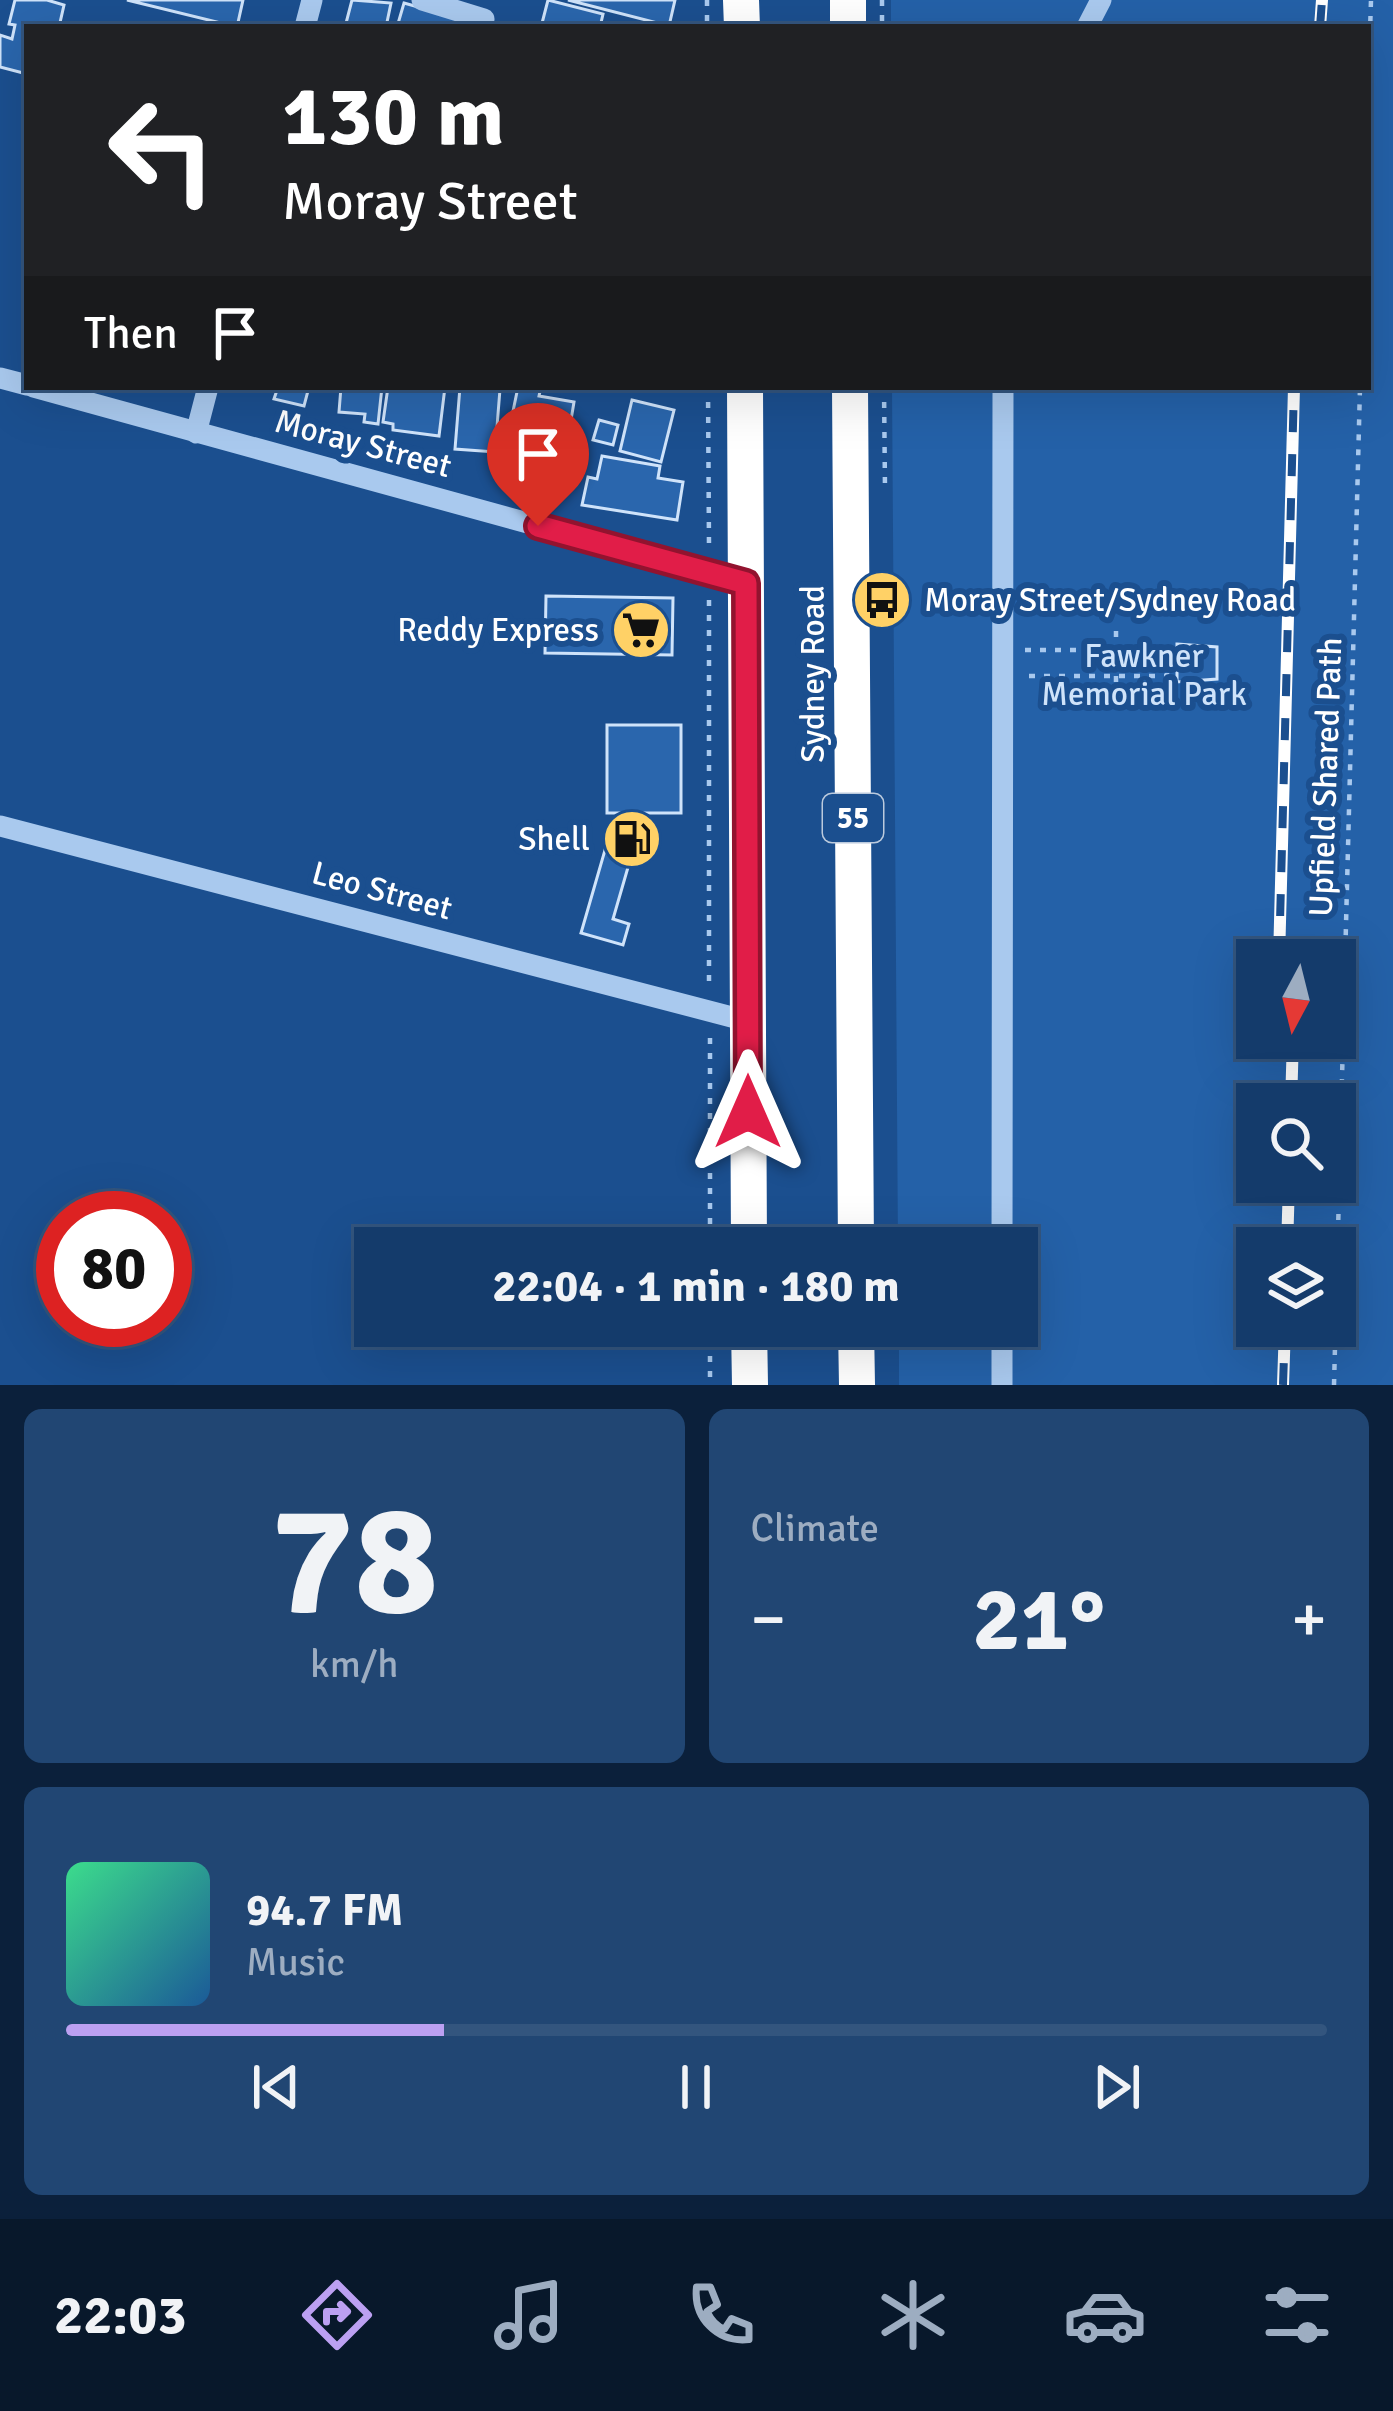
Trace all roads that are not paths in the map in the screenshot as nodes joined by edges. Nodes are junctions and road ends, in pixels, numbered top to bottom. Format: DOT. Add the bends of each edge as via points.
graph roads {
  1 [pos="422,0"];
  2 [pos="483,24"];
  3 [pos="44,390"];
  4 [pos="207,390"];
  5 [pos="745,390"];
  6 [pos="850,390"];
  7 [pos="1003,390"];
  8 [pos="196,433"];
  9 [pos="746,583"];
  10 [pos="0,826"];
  11 [pos="747,1021"];
  12 [pos="749,1227"];
  13 [pos="856,1227"];
  14 [pos="1002,1227"];
  15 [pos="749,1347"];
  16 [pos="856,1347"];
  17 [pos="1002,1347"];
  18 [pos="750,1385"];
  19 [pos="857,1385"];
  20 [pos="1002,1385"];
  1 -- 2 [label="street"];
  3 -- 8 [label="street, Moray Street"];
  4 -- 8 [label="street"];
  5 -- 9 [label="highway, Sydney Road"];
  6 -- 13 [label="highway, Sydney Road / 55"];
  7 -- 14 [label="street"];
  8 -- 9 [label="street, Moray Street"];
  9 -- 11 [label="highway, Sydney Road"];
  10 -- 11 [label="street, Leo Street"];
  11 -- 12 [label="highway, Sydney Road"];
  15 -- 18 [label="highway"];
  16 -- 19 [label="highway"];
  17 -- 20 [label="street"];
}
